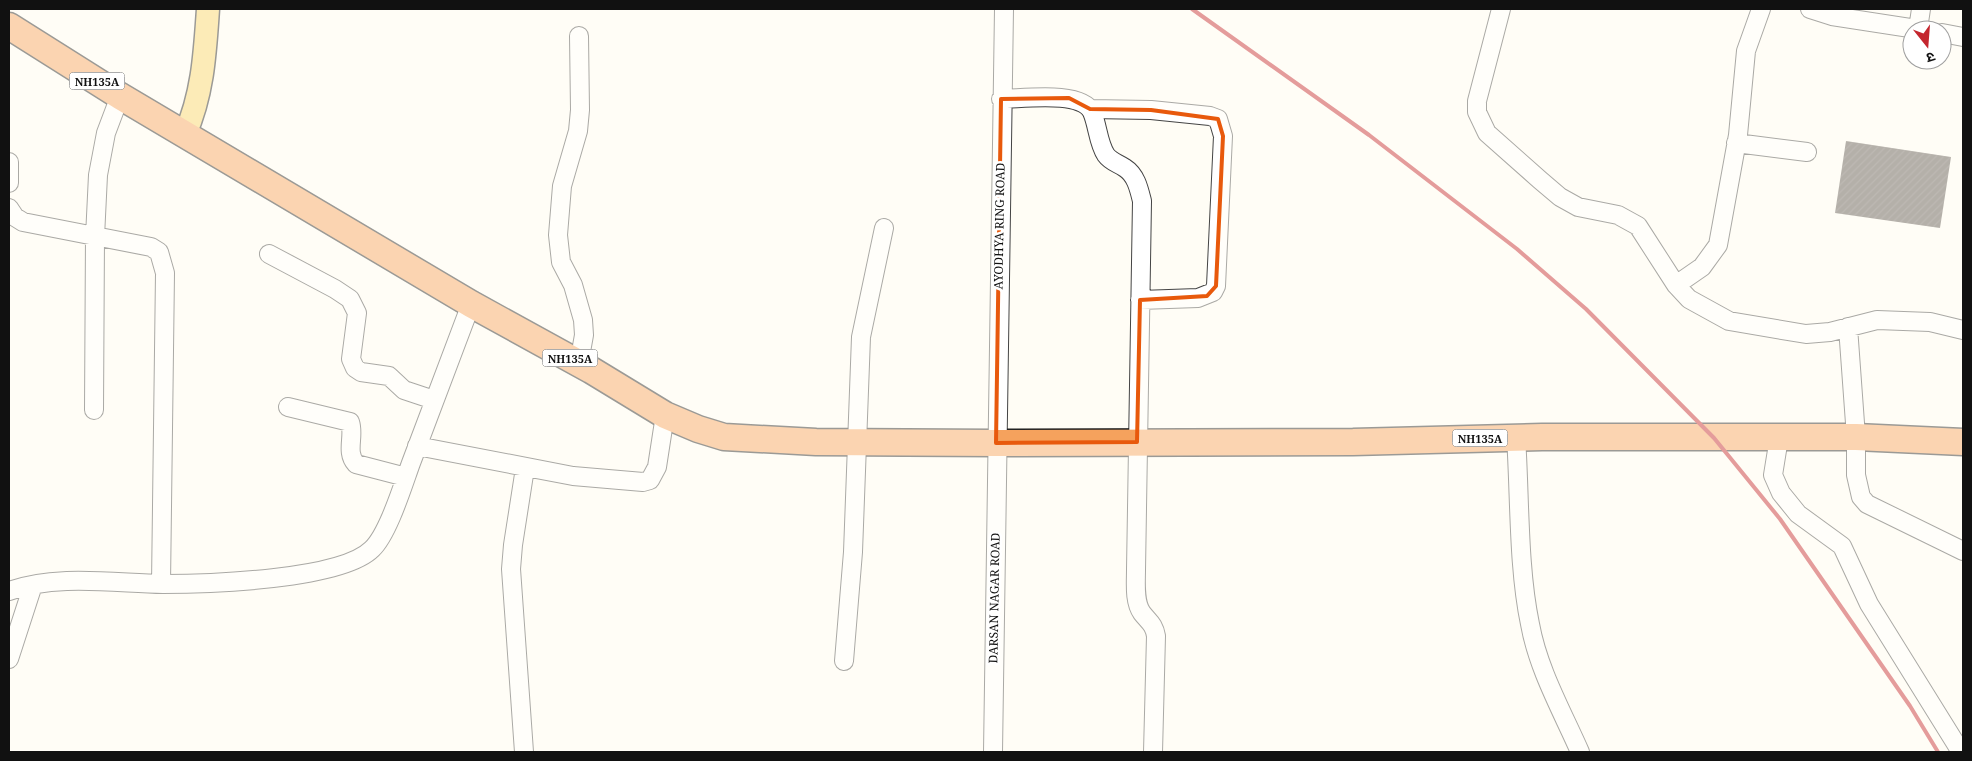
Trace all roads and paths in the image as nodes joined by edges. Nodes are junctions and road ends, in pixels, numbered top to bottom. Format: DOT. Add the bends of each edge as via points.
graph roads {
  1 [pos="208,9"];
  2 [pos="1004,9"];
  3 [pos="1501,9"];
  4 [pos="1761,9"];
  5 [pos="1810,9"];
  6 [pos="9,26"];
  7 [pos="1902,27"];
  8 [pos="579,36"];
  9 [pos="120,96"];
  10 [pos="1001,99"];
  11 [pos="1090,109"];
  12 [pos="185,134"];
  13 [pos="1736,143"];
  14 [pos="1807,152"];
  15 [pos="9,162"];
  16 [pos="9,183"];
  17 [pos="9,208"];
  18 [pos="884,228"];
  19 [pos="95,237"];
  20 [pos="269,254"];
  21 [pos="1676,285"];
  22 [pos="1140,300"];
  23 [pos="471,304"];
  24 [pos="1848,327"];
  25 [pos="1963,330"];
  26 [pos="579,363"];
  27 [pos="434,400"];
  28 [pos="288,407"];
  29 [pos="94,410"];
  30 [pos="665,414"];
  31 [pos="1856,437"];
  32 [pos="1516,438"];
  33 [pos="1779,438"];
  34 [pos="859,442"];
  35 [pos="1136,442"];
  36 [pos="1963,442"];
  37 [pos="996,443"];
  38 [pos="417,446"];
  39 [pos="525,468"];
  40 [pos="406,477"];
  41 [pos="1963,551"];
  42 [pos="162,584"];
  43 [pos="33,585"];
  44 [pos="9,591"];
  45 [pos="9,659"];
  46 [pos="844,661"];
  47 [pos="524,752"];
  48 [pos="993,752"];
  49 [pos="1153,752"];
  50 [pos="1580,752"];
  51 [pos="1961,752"];
  1 -- 12 [label="main road" via="202,81 196,108"];
  2 -- 10 [label="street, AYODHYA RING ROAD"];
  3 -- 21 [label="street" via="1477,101 1477,112 1487,133 1560,197 1591,211 1618,215 1638,226"];
  4 -- 13 [label="street" via="1746,51"];
  5 -- 7 [label="street" via="1832,16"];
  6 -- 9 [label="highway, NH135A"];
  8 -- 26 [label="street" via="578,131 562,186 558,235 561,262 573,285 583,320"];
  9 -- 12 [label="highway, NH135A"];
  9 -- 19 [label="street" via="102,152"];
  10 -- 11 [label="street" via="1069,98"];
  10 -- 37 [label="street, AYODHYA RING ROAD"];
  11 -- 22 [label="street" via="1106,156 1134,177 1142,201"];
  11 -- 22 [label="street" via="1151,110 1210,116 1218,119 1221,126 1216,286 1213,292 1198,298"];
  12 -- 23 [label="highway, NH135A"];
  13 -- 14 [label="street"];
  13 -- 21 [label="street" via="1718,245 1702,267"];
  15 -- 16 [label="street"];
  17 -- 19 [label="street" via="23,222"];
  18 -- 34 [label="street" via="861,337"];
  19 -- 29 [label="street"];
  19 -- 42 [label="street" via="151,247 159,252 165,273"];
  20 -- 27 [label="street" via="350,299 357,313 351,359 355,368 361,372 389,376 404,390"];
  21 -- 24 [label="street" via="1689,299 1729,321 1806,334"];
  22 -- 35 [label="street"];
  23 -- 26 [label="highway, NH135A"];
  23 -- 27 [label="street"];
  24 -- 25 [label="street" via="1877,320 1901,320 1930,322"];
  24 -- 31 [label="street"];
  26 -- 30 [label="highway, NH135A"];
  27 -- 38 [label="street"];
  28 -- 40 [label="street" via="350,422 353,429 350,452 356,464"];
  30 -- 34 [label="highway, NH135A" via="724,437"];
  30 -- 39 [label="street" via="656,467 650,480 573,476"];
  31 -- 33 [label="highway, NH135A"];
  31 -- 36 [label="highway, NH135A"];
  31 -- 41 [label="street" via="1856,475 1861,497 1867,504"];
  32 -- 33 [label="highway, NH135A"];
  32 -- 35 [label="highway, NH135A"];
  32 -- 50 [label="street" via="1525,591 1530,624 1543,667"];
  33 -- 51 [label="street" via="1773,475 1781,493 1804,518 1842,546 1869,604"];
  34 -- 37 [label="highway, NH135A"];
  34 -- 46 [label="street"];
  35 -- 37 [label="highway, NH135A"];
  35 -- 49 [label="street" via="1137,593 1142,613 1154,626 1156,636"];
  37 -- 48 [label="street, DARSAN NAGAR ROAD"];
  38 -- 39 [label="street"];
  38 -- 40 [label="street"];
  39 -- 47 [label="street" via="511,569"];
  40 -- 42 [label="street" via="374,548 362,558 310,572 196,584"];
  42 -- 43 [label="street" via="58,582"];
  43 -- 44 [label="street"];
  43 -- 45 [label="street"];
}
